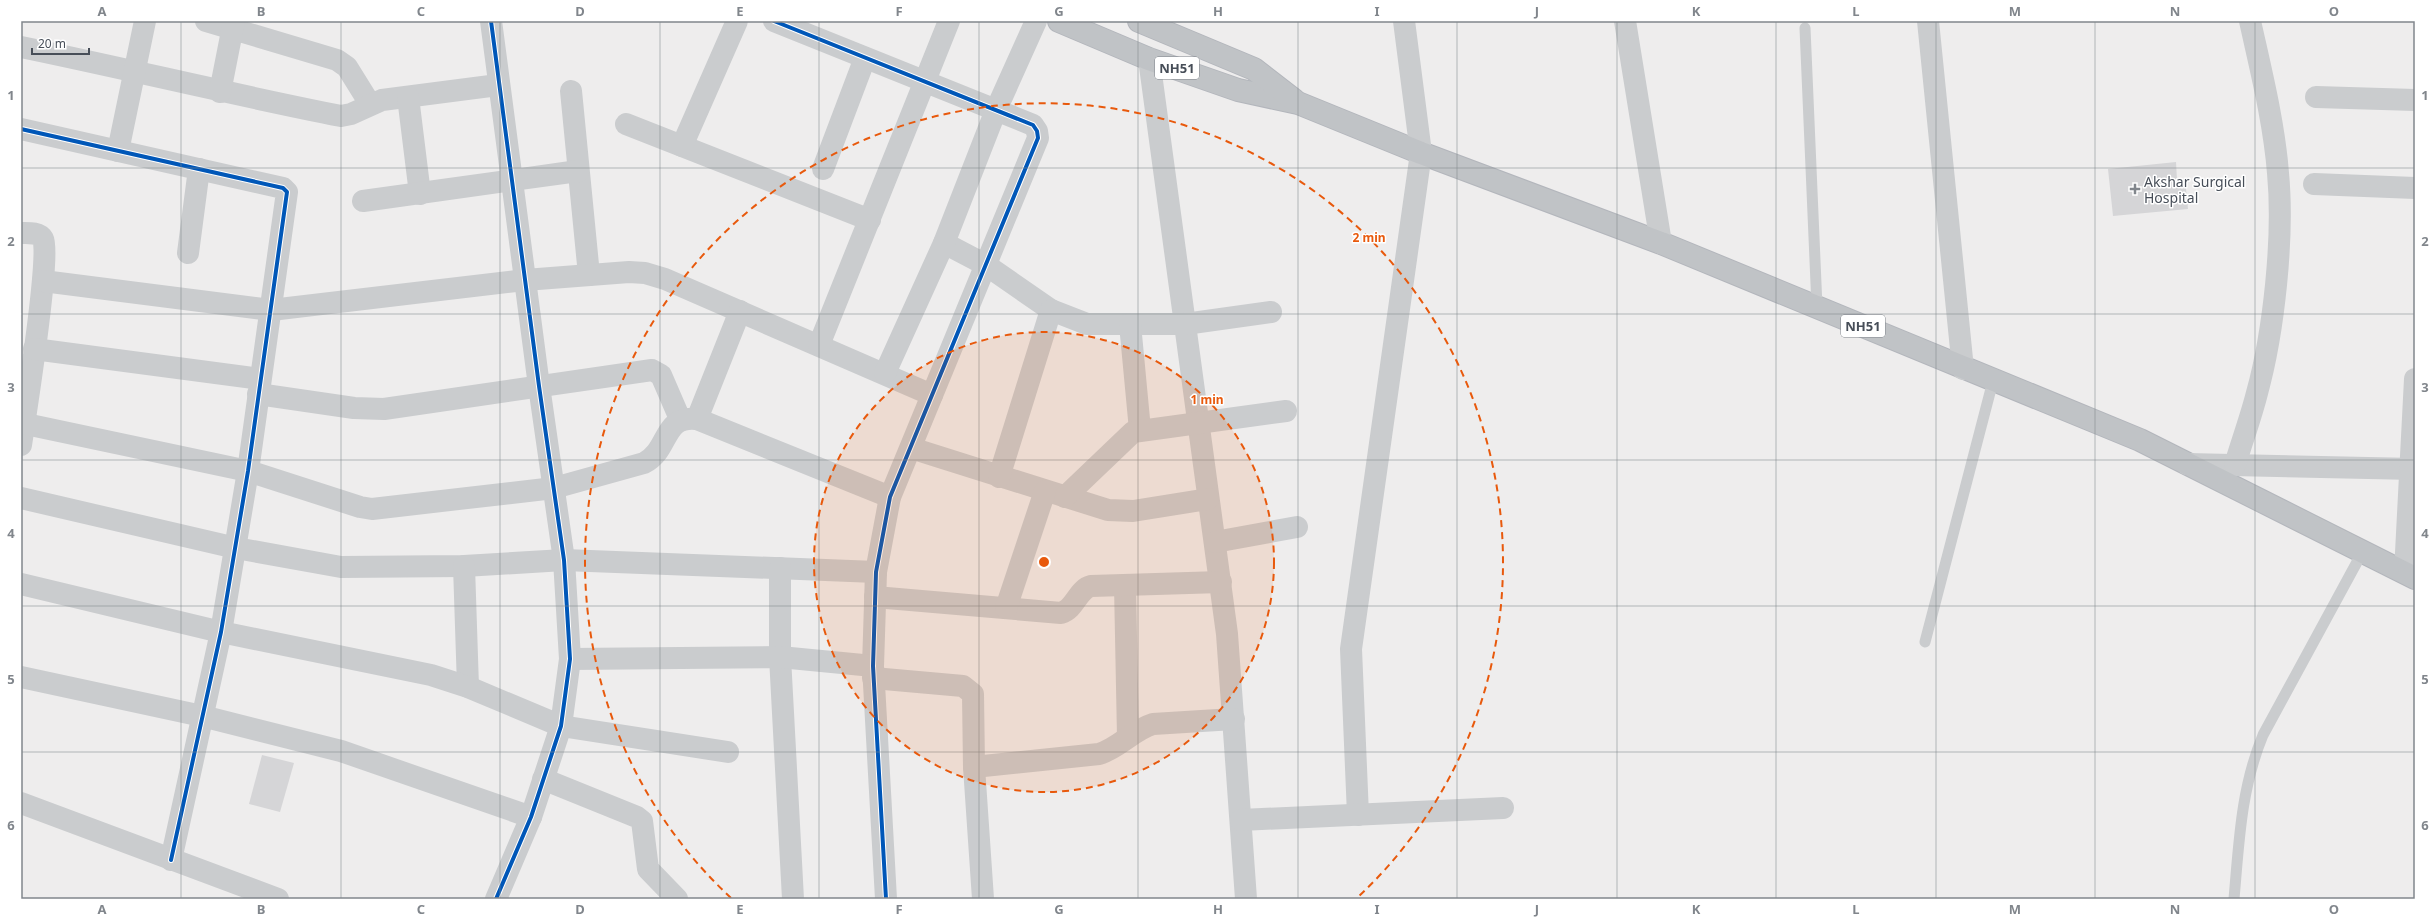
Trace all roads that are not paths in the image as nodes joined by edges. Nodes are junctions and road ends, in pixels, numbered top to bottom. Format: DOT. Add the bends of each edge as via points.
graph roads {
  1 [pos="145,21"];
  2 [pos="206,21"];
  3 [pos="491,21"];
  4 [pos="737,21"];
  5 [pos="774,21"];
  6 [pos="949,21"];
  7 [pos="1036,21"];
  8 [pos="1059,21"];
  9 [pos="1139,21"];
  10 [pos="1404,21"];
  11 [pos="1625,21"];
  12 [pos="1928,21"];
  13 [pos="2251,22"];
  14 [pos="233,25"];
  15 [pos="1158,25"];
  16 [pos="1805,28"];
  17 [pos="21,47"];
  18 [pos="865,58"];
  19 [pos="1150,59"];
  20 [pos="134,71"];
  21 [pos="926,82"];
  22 [pos="498,85"];
  23 [pos="570,91"];
  24 [pos="220,92"];
  25 [pos="408,97"];
  26 [pos="2316,97"];
  27 [pos="2415,100"];
  28 [pos="370,104"];
  29 [pos="1298,104"];
  30 [pos="996,110"];
  31 [pos="626,124"];
  32 [pos="21,129"];
  33 [pos="682,146"];
  34 [pos="118,151"];
  35 [pos="1420,153"];
  36 [pos="199,169"];
  37 [pos="823,169"];
  38 [pos="578,171"];
  39 [pos="512,179"];
  40 [pos="2314,184"];
  41 [pos="2415,188"];
  42 [pos="420,194"];
  43 [pos="364,201"];
  44 [pos="870,220"];
  45 [pos="21,232"];
  46 [pos="944,243"];
  47 [pos="1661,243"];
  48 [pos="188,253"];
  49 [pos="986,266"];
  50 [pos="589,275"];
  51 [pos="525,280"];
  52 [pos="43,281"];
  53 [pos="1817,307"];
  54 [pos="271,310"];
  55 [pos="1051,310"];
  56 [pos="740,311"];
  57 [pos="1271,312"];
  58 [pos="30,317"];
  59 [pos="1130,324"];
  60 [pos="1185,324"];
  61 [pos="819,345"];
  62 [pos="34,349"];
  63 [pos="1963,369"];
  64 [pos="885,373"];
  65 [pos="2415,379"];
  66 [pos="1993,381"];
  67 [pos="538,386"];
  68 [pos="259,387"];
  69 [pos="932,395"];
  70 [pos="1286,411"];
  71 [pos="688,419"];
  72 [pos="1198,421"];
  73 [pos="1140,430"];
  74 [pos="22,431"];
  75 [pos="910,448"];
  76 [pos="2187,464"];
  77 [pos="2235,465"];
  78 [pos="2412,469"];
  79 [pos="248,471"];
  80 [pos="999,477"];
  81 [pos="554,488"];
  82 [pos="1045,491"];
  83 [pos="890,497"];
  84 [pos="1065,497"];
  85 [pos="21,498"];
  86 [pos="1208,499"];
  87 [pos="1297,527"];
  88 [pos="1215,542"];
  89 [pos="236,548"];
  90 [pos="2363,551"];
  91 [pos="564,560"];
  92 [pos="464,566"];
  93 [pos="780,568"];
  94 [pos="876,572"];
  95 [pos="2410,575"];
  96 [pos="1221,582"];
  97 [pos="21,584"];
  98 [pos="1125,585"];
  99 [pos="875,597"];
  100 [pos="1006,608"];
  101 [pos="221,632"];
  102 [pos="1926,642"];
  103 [pos="780,658"];
  104 [pos="570,659"];
  105 [pos="873,672"];
  106 [pos="21,677"];
  107 [pos="468,687"];
  108 [pos="202,716"];
  109 [pos="1234,719"];
  110 [pos="561,726"];
  111 [pos="1128,737"];
  112 [pos="728,752"];
  113 [pos="974,767"];
  114 [pos="543,780"];
  115 [pos="21,803"];
  116 [pos="1503,808"];
  117 [pos="1358,815"];
  118 [pos="531,817"];
  119 [pos="1241,820"];
  120 [pos="171,860"];
  121 [pos="278,899"];
  122 [pos="496,899"];
  123 [pos="677,899"];
  124 [pos="793,899"];
  125 [pos="886,899"];
  126 [pos="984,899"];
  127 [pos="1246,899"];
  128 [pos="2234,899"];
  1 -- 20 [label="street"];
  2 -- 14 [label="street"];
  3 -- 22 [label="street"];
  4 -- 33 [label="street"];
  5 -- 18 [label="street"];
  6 -- 21 [label="street"];
  7 -- 30 [label="street"];
  8 -- 19 [label="highway, NH51"];
  9 -- 15 [label="highway, NH51"];
  10 -- 35 [label="street"];
  11 -- 47 [label="street"];
  12 -- 63 [label="street"];
  13 -- 77 [label="street" via="2266,93 2278,173 2279,240 2272,311 2258,391"];
  14 -- 24 [label="street"];
  14 -- 28 [label="street" via="337,60 347,67"];
  15 -- 29 [label="highway, NH51" via="1254,69"];
  16 -- 53 [label="lane"];
  17 -- 20 [label="street"];
  18 -- 21 [label="street"];
  18 -- 37 [label="street"];
  19 -- 29 [label="highway, NH51" via="1238,90"];
  19 -- 60 [label="street"];
  20 -- 24 [label="street"];
  20 -- 34 [label="street"];
  21 -- 30 [label="street"];
  21 -- 44 [label="street"];
  22 -- 25 [label="street"];
  22 -- 39 [label="street"];
  23 -- 38 [label="street"];
  24 -- 28 [label="street" via="341,116"];
  25 -- 28 [label="street"];
  25 -- 42 [label="street"];
  26 -- 27 [label="street"];
  29 -- 35 [label="highway, NH51"];
  30 -- 46 [label="street"];
  30 -- 49 [label="street" via="1032,126 1037,131 1038,138"];
  31 -- 33 [label="street"];
  32 -- 34 [label="street"];
  33 -- 44 [label="street"];
  34 -- 36 [label="street"];
  35 -- 47 [label="highway, NH51"];
  35 -- 117 [label="street" via="1351,649"];
  36 -- 48 [label="street"];
  36 -- 54 [label="street" via="283,188 286,192"];
  38 -- 39 [label="street"];
  38 -- 50 [label="street"];
  39 -- 42 [label="street"];
  39 -- 51 [label="street"];
  40 -- 41 [label="street"];
  42 -- 43 [label="street"];
  44 -- 61 [label="street"];
  45 -- 52 [label="street" via="38,235 44,239"];
  46 -- 49 [label="street"];
  46 -- 64 [label="street"];
  47 -- 53 [label="highway, NH51"];
  49 -- 55 [label="street"];
  49 -- 69 [label="street"];
  50 -- 51 [label="street"];
  50 -- 56 [label="street" via="645,273"];
  51 -- 54 [label="street"];
  51 -- 67 [label="street"];
  52 -- 54 [label="street"];
  52 -- 58 [label="street"];
  53 -- 63 [label="highway, NH51"];
  54 -- 68 [label="street"];
  55 -- 59 [label="street" via="1088,324"];
  55 -- 80 [label="street"];
  56 -- 61 [label="street"];
  56 -- 71 [label="street"];
  57 -- 60 [label="street"];
  58 -- 62 [label="street"];
  59 -- 60 [label="street"];
  59 -- 73 [label="street"];
  60 -- 72 [label="street"];
  61 -- 64 [label="street"];
  62 -- 68 [label="street"];
  62 -- 74 [label="street"];
  63 -- 66 [label="highway, NH51"];
  64 -- 69 [label="street"];
  65 -- 78 [label="street"];
  66 -- 76 [label="highway, NH51" via="2140,440"];
  66 -- 102 [label="lane"];
  67 -- 68 [label="street" via="369,409"];
  67 -- 71 [label="street" via="652,370 661,375"];
  67 -- 81 [label="street"];
  68 -- 79 [label="street"];
  69 -- 75 [label="street"];
  70 -- 72 [label="street"];
  71 -- 81 [label="street" via="650,460"];
  71 -- 83 [label="street"];
  72 -- 73 [label="street"];
  72 -- 86 [label="street"];
  73 -- 84 [label="street" via="1127,435"];
  74 -- 79 [label="street"];
  75 -- 80 [label="street"];
  75 -- 83 [label="street"];
  76 -- 77 [label="street"];
  76 -- 90 [label="highway, NH51"];
  77 -- 78 [label="street"];
  78 -- 95 [label="street"];
  79 -- 81 [label="street" via="372,509"];
  79 -- 89 [label="street"];
  80 -- 82 [label="street"];
  81 -- 91 [label="street"];
  82 -- 84 [label="street"];
  82 -- 100 [label="street"];
  83 -- 94 [label="street"];
  84 -- 86 [label="street" via="1120,512"];
  85 -- 89 [label="street"];
  86 -- 88 [label="street"];
  87 -- 88 [label="street"];
  88 -- 96 [label="street"];
  89 -- 92 [label="street" via="341,567"];
  89 -- 101 [label="street"];
  90 -- 95 [label="highway, NH51"];
  90 -- 128 [label="lane" via="2263,735 2252,763 2242,816"];
  91 -- 92 [label="street"];
  91 -- 93 [label="street"];
  91 -- 104 [label="street"];
  92 -- 107 [label="street"];
  93 -- 94 [label="street"];
  93 -- 103 [label="street"];
  94 -- 99 [label="street"];
  96 -- 98 [label="street"];
  96 -- 109 [label="street" via="1232,675"];
  97 -- 101 [label="street"];
  98 -- 100 [label="street" via="1087,587 1069,610 1061,613"];
  98 -- 111 [label="street"];
  99 -- 100 [label="street"];
  99 -- 105 [label="street"];
  101 -- 107 [label="street" via="412,670"];
  101 -- 108 [label="street"];
  103 -- 104 [label="street"];
  103 -- 105 [label="street"];
  103 -- 124 [label="street"];
  104 -- 110 [label="street"];
  105 -- 113 [label="street" via="969,689 974,700"];
  105 -- 125 [label="street"];
  106 -- 108 [label="street"];
  107 -- 110 [label="street"];
  108 -- 118 [label="street" via="341,751"];
  108 -- 120 [label="street"];
  109 -- 111 [label="street" via="1153,724"];
  109 -- 119 [label="street"];
  110 -- 112 [label="street"];
  110 -- 114 [label="street"];
  111 -- 113 [label="street" via="1107,752 1099,754"];
  113 -- 126 [label="street"];
  114 -- 118 [label="street"];
  114 -- 123 [label="street" via="642,821 648,869"];
  115 -- 120 [label="street"];
  116 -- 117 [label="street"];
  117 -- 119 [label="street"];
  118 -- 122 [label="street"];
  119 -- 127 [label="street"];
  120 -- 121 [label="street"];
}
